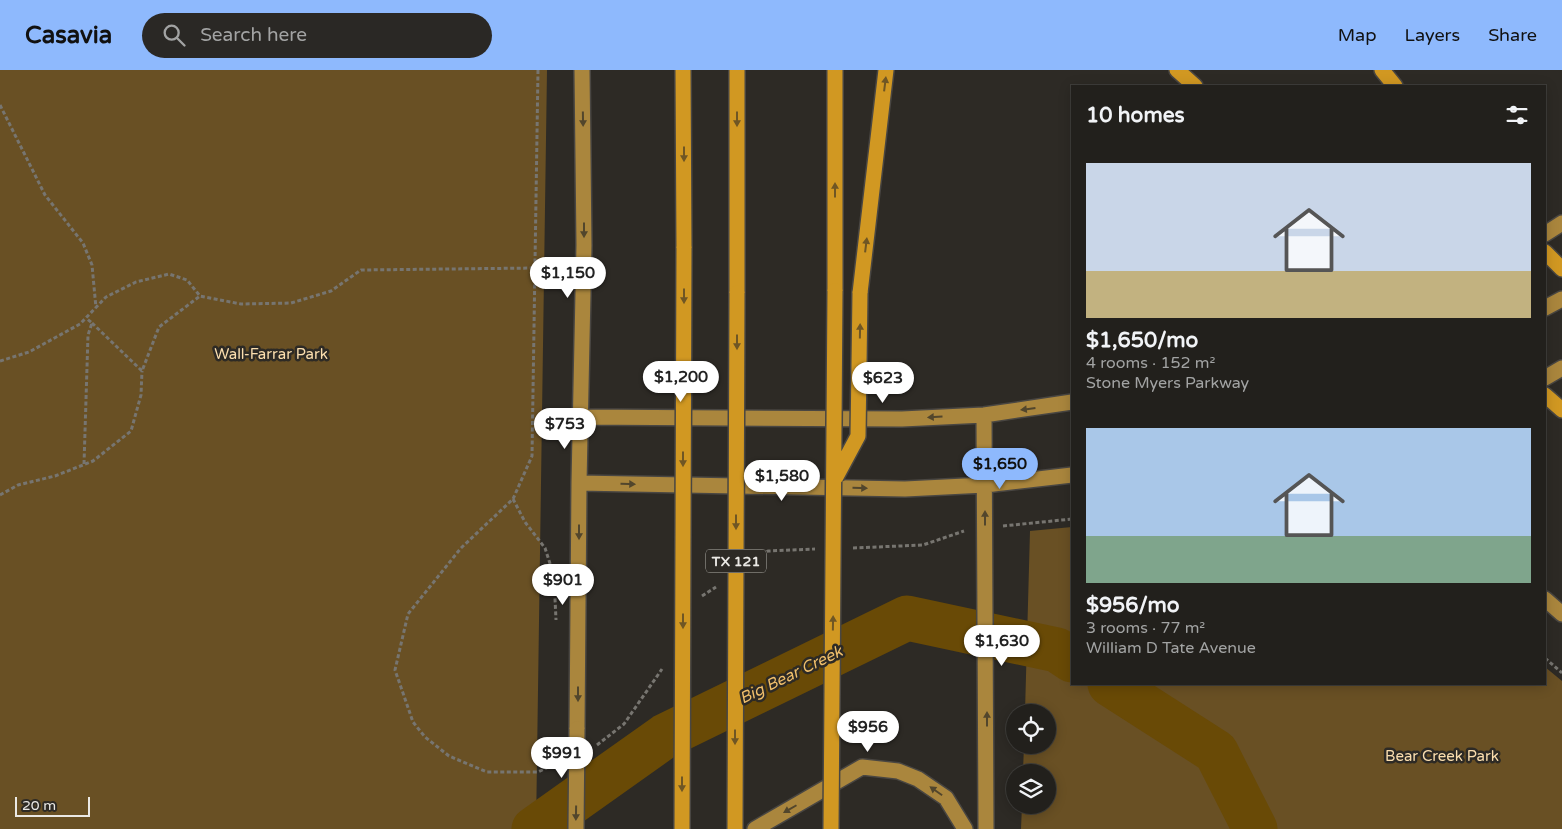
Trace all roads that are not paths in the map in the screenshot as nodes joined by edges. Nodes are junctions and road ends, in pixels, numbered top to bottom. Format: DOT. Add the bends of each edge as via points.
graph roads {
  1 [pos="582,70"];
  2 [pos="683,70"];
  3 [pos="737,70"];
  4 [pos="835,70"];
  5 [pos="886,70"];
  6 [pos="1177,70"];
  7 [pos="1382,70"];
  8 [pos="1194,85"];
  9 [pos="1394,85"];
  10 [pos="1562,222"];
  11 [pos="1546,233"];
  12 [pos="1546,253"];
  13 [pos="1562,269"];
  14 [pos="1562,299"];
  15 [pos="1546,307"];
  16 [pos="1562,368"];
  17 [pos="1546,377"];
  18 [pos="1546,397"];
  19 [pos="1071,402"];
  20 [pos="1562,410"];
  21 [pos="984,414"];
  22 [pos="581,418"];
  23 [pos="1071,475"];
  24 [pos="835,479"];
  25 [pos="579,483"];
  26 [pos="985,485"];
  27 [pos="1546,600"];
  28 [pos="1562,614"];
  29 [pos="576,829"];
  30 [pos="682,829"];
  31 [pos="735,829"];
  32 [pos="756,829"];
  33 [pos="831,829"];
  34 [pos="965,829"];
  35 [pos="986,829"];
  1 -- 22 [label="main road, one-way"];
  2 -- 30 [label="highway, one-way, bridge"];
  3 -- 31 [label="highway, TX 121, one-way, bridge"];
  24 -- 4 [label="highway, one-way, bridge"];
  24 -- 5 [label="highway, one-way, bridge" via="858,436 860,294"];
  6 -- 8 [label="highway"];
  7 -- 9 [label="highway"];
  10 -- 11 [label="main road"];
  12 -- 13 [label="highway"];
  14 -- 15 [label="main road"];
  16 -- 17 [label="main road"];
  18 -- 20 [label="highway"];
  19 -- 21 [label="main road, one-way"];
  21 -- 22 [label="main road, one-way" via="902,419"];
  21 -- 26 [label="main road"];
  22 -- 25 [label="main road"];
  23 -- 26 [label="main road"];
  33 -- 24 [label="highway, one-way, bridge"];
  25 -- 26 [label="main road, one-way" via="905,488"];
  25 -- 29 [label="main road, one-way, bridge"];
  35 -- 26 [label="main road, one-way"];
  27 -- 28 [label="main road"];
  34 -- 32 [label="main road, one-way" via="946,798 918,779 898,771 862,767"];
}
